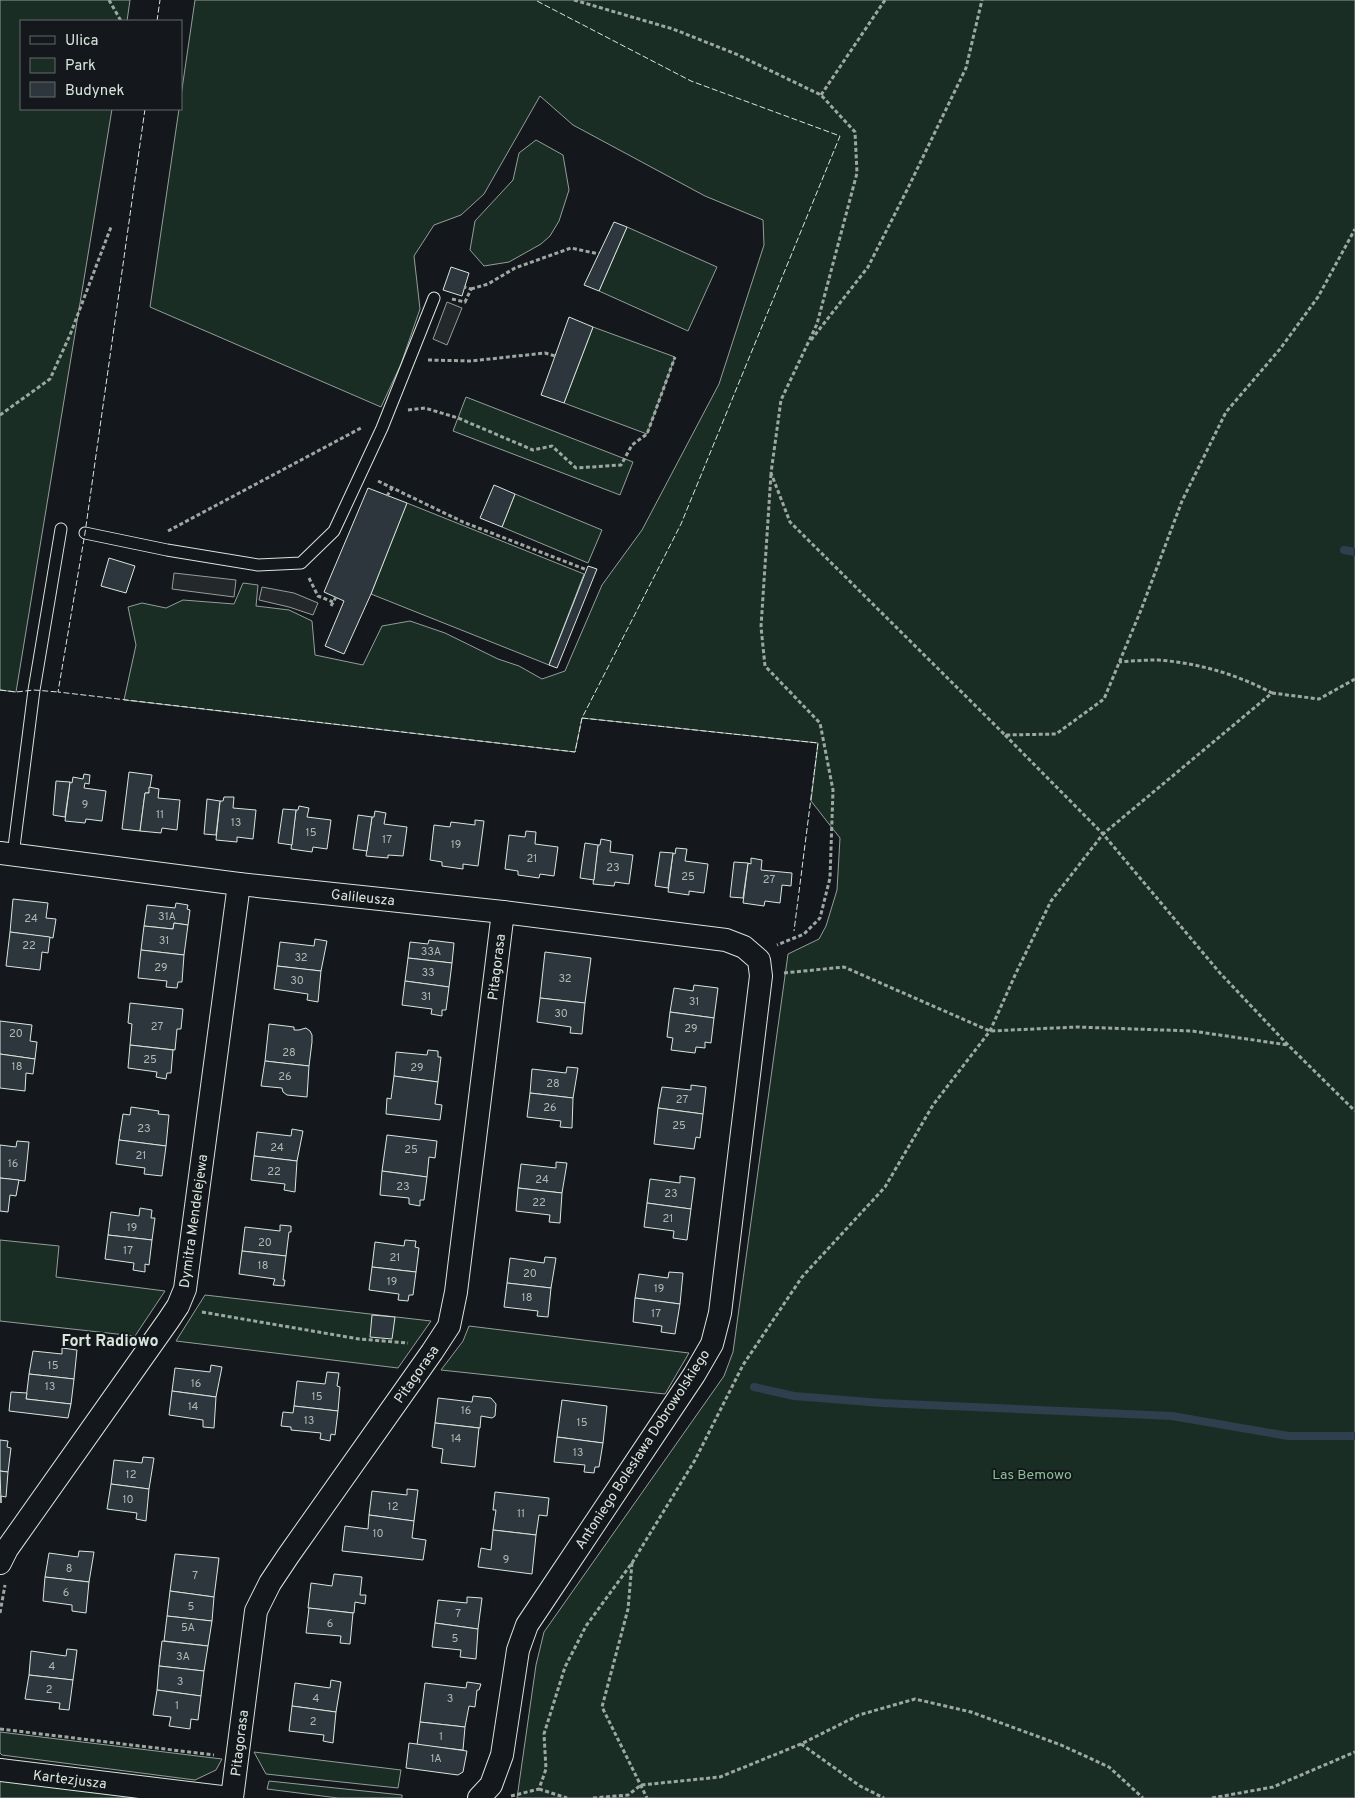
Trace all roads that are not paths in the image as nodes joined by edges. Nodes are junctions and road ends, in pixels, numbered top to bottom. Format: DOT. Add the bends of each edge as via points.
graph roads {
  1 [pos="434,298"];
  2 [pos="61,529"];
  3 [pos="86,533"];
  4 [pos="7,854"];
  5 [pos="239,884"];
  6 [pos="503,912"];
  7 [pos="726,940"];
  8 [pos="2,1573"];
  9 [pos="0,1770"];
  10 [pos="231,1798"];
  11 [pos="479,1798"];
  1 -- 3 [label="lane" via="388,413 334,531 301,563 258,565"];
  2 -- 4 [label="lane"];
  4 -- 5 [label="street, Galileusza"];
  5 -- 6 [label="street, Galileusza"];
  5 -- 8 [label="street, Dymitra Mendelejewa" via="185,1289 168,1321 7,1549"];
  6 -- 7 [label="street, Galileusza"];
  6 -- 10 [label="street, Pitagorasa" via="456,1292 449,1326 288,1556 256,1611"];
  7 -- 11 [label="street, Antoniego Bolesława Dobrowolskiego" via="744,947 758,960 761,976 718,1320 712,1344 527,1625 518,1650 502,1755 491,1785"];
  9 -- 10 [label="street, Kartezjusza"];
}
